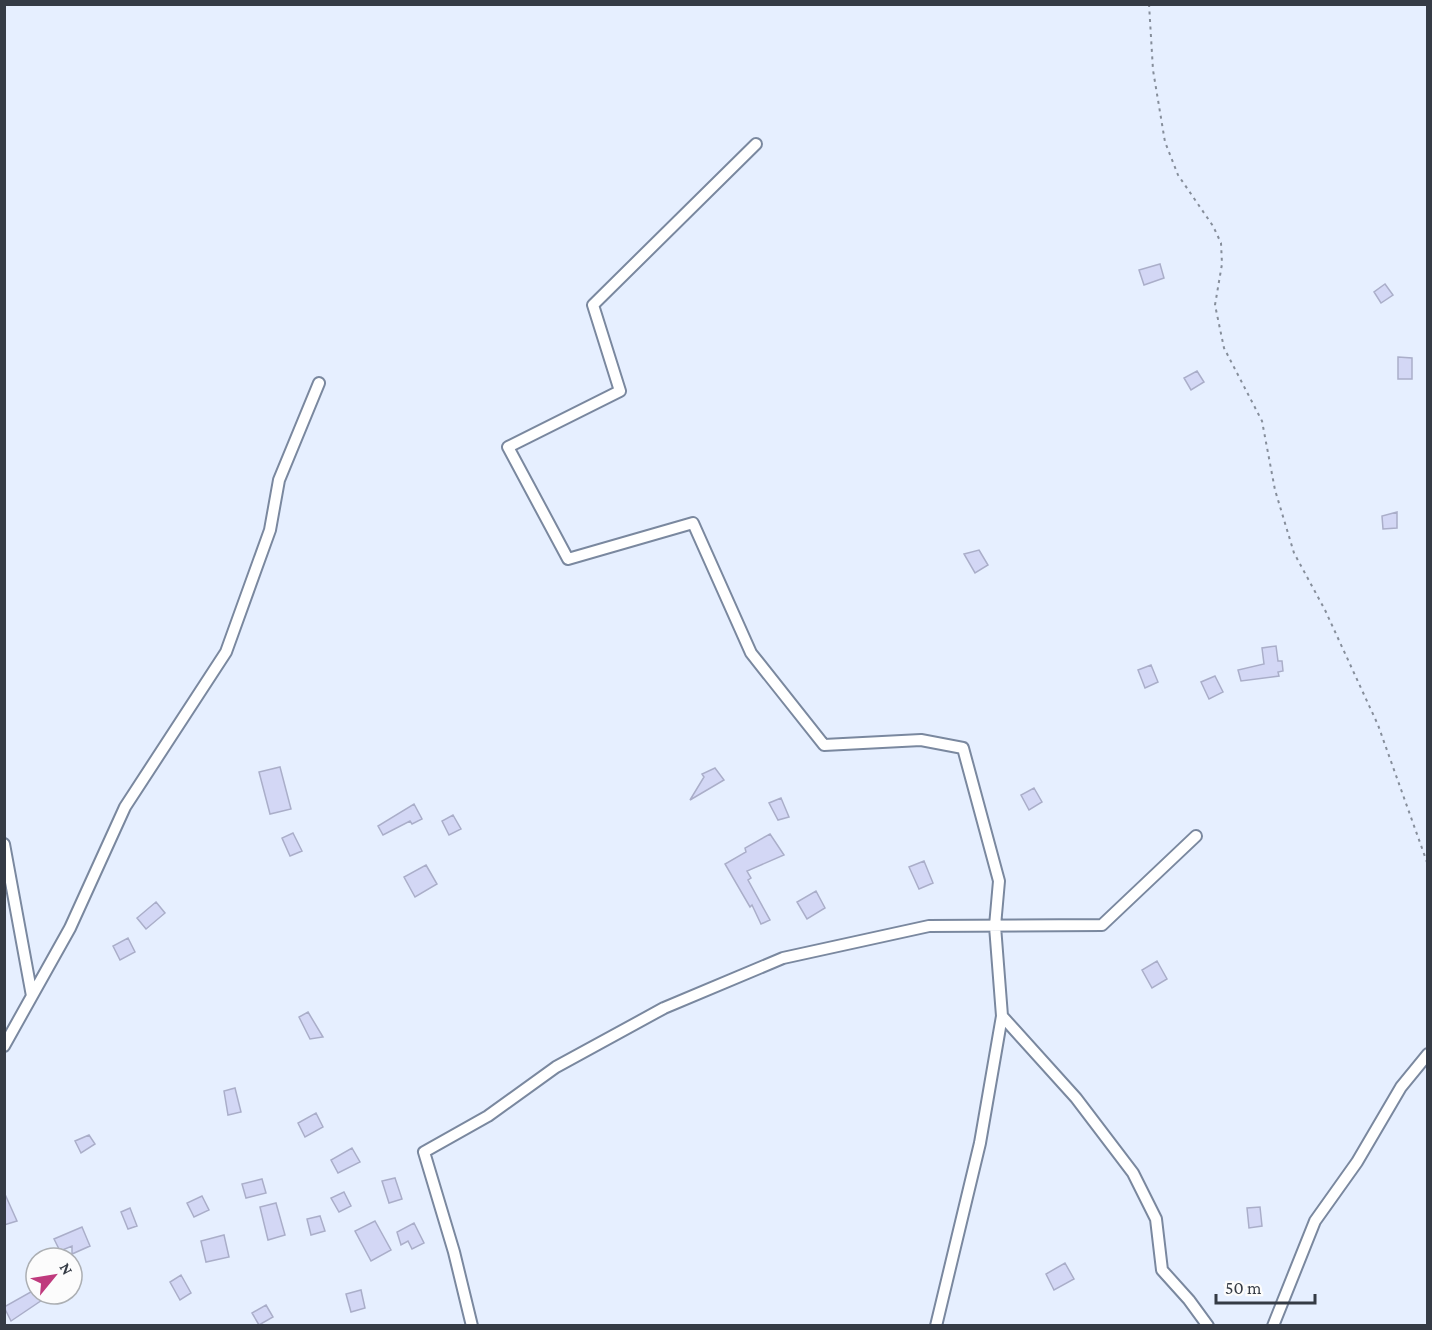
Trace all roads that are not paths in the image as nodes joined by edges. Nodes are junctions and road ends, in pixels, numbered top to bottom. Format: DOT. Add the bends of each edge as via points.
graph roads {
  1 [pos="756,144"];
  2 [pos="319,383"];
  3 [pos="1196,836"];
  4 [pos="4,844"];
  5 [pos="995,926"];
  6 [pos="32,996"];
  7 [pos="1002,1016"];
  8 [pos="4,1046"];
  9 [pos="1428,1054"];
  10 [pos="472,1326"];
  11 [pos="936,1326"];
  12 [pos="1208,1326"];
  13 [pos="1273,1326"];
  1 -- 5 [label="street" via="592,305 620,392 508,447 568,560 693,523 751,653 824,745 921,740 963,748 999,881"];
  2 -- 6 [label="street" via="279,480 270,530 226,652 125,807 70,928"];
  3 -- 5 [label="street" via="1102,925"];
  4 -- 6 [label="street"];
  5 -- 7 [label="street"];
  5 -- 10 [label="street" via="929,926 783,958 664,1008 556,1067 488,1116 424,1152"];
  6 -- 8 [label="street"];
  7 -- 11 [label="street" via="980,1143"];
  7 -- 12 [label="street" via="1076,1098 1133,1173 1156,1219 1162,1270"];
  9 -- 13 [label="street" via="1401,1087 1357,1162 1315,1221"];
}
